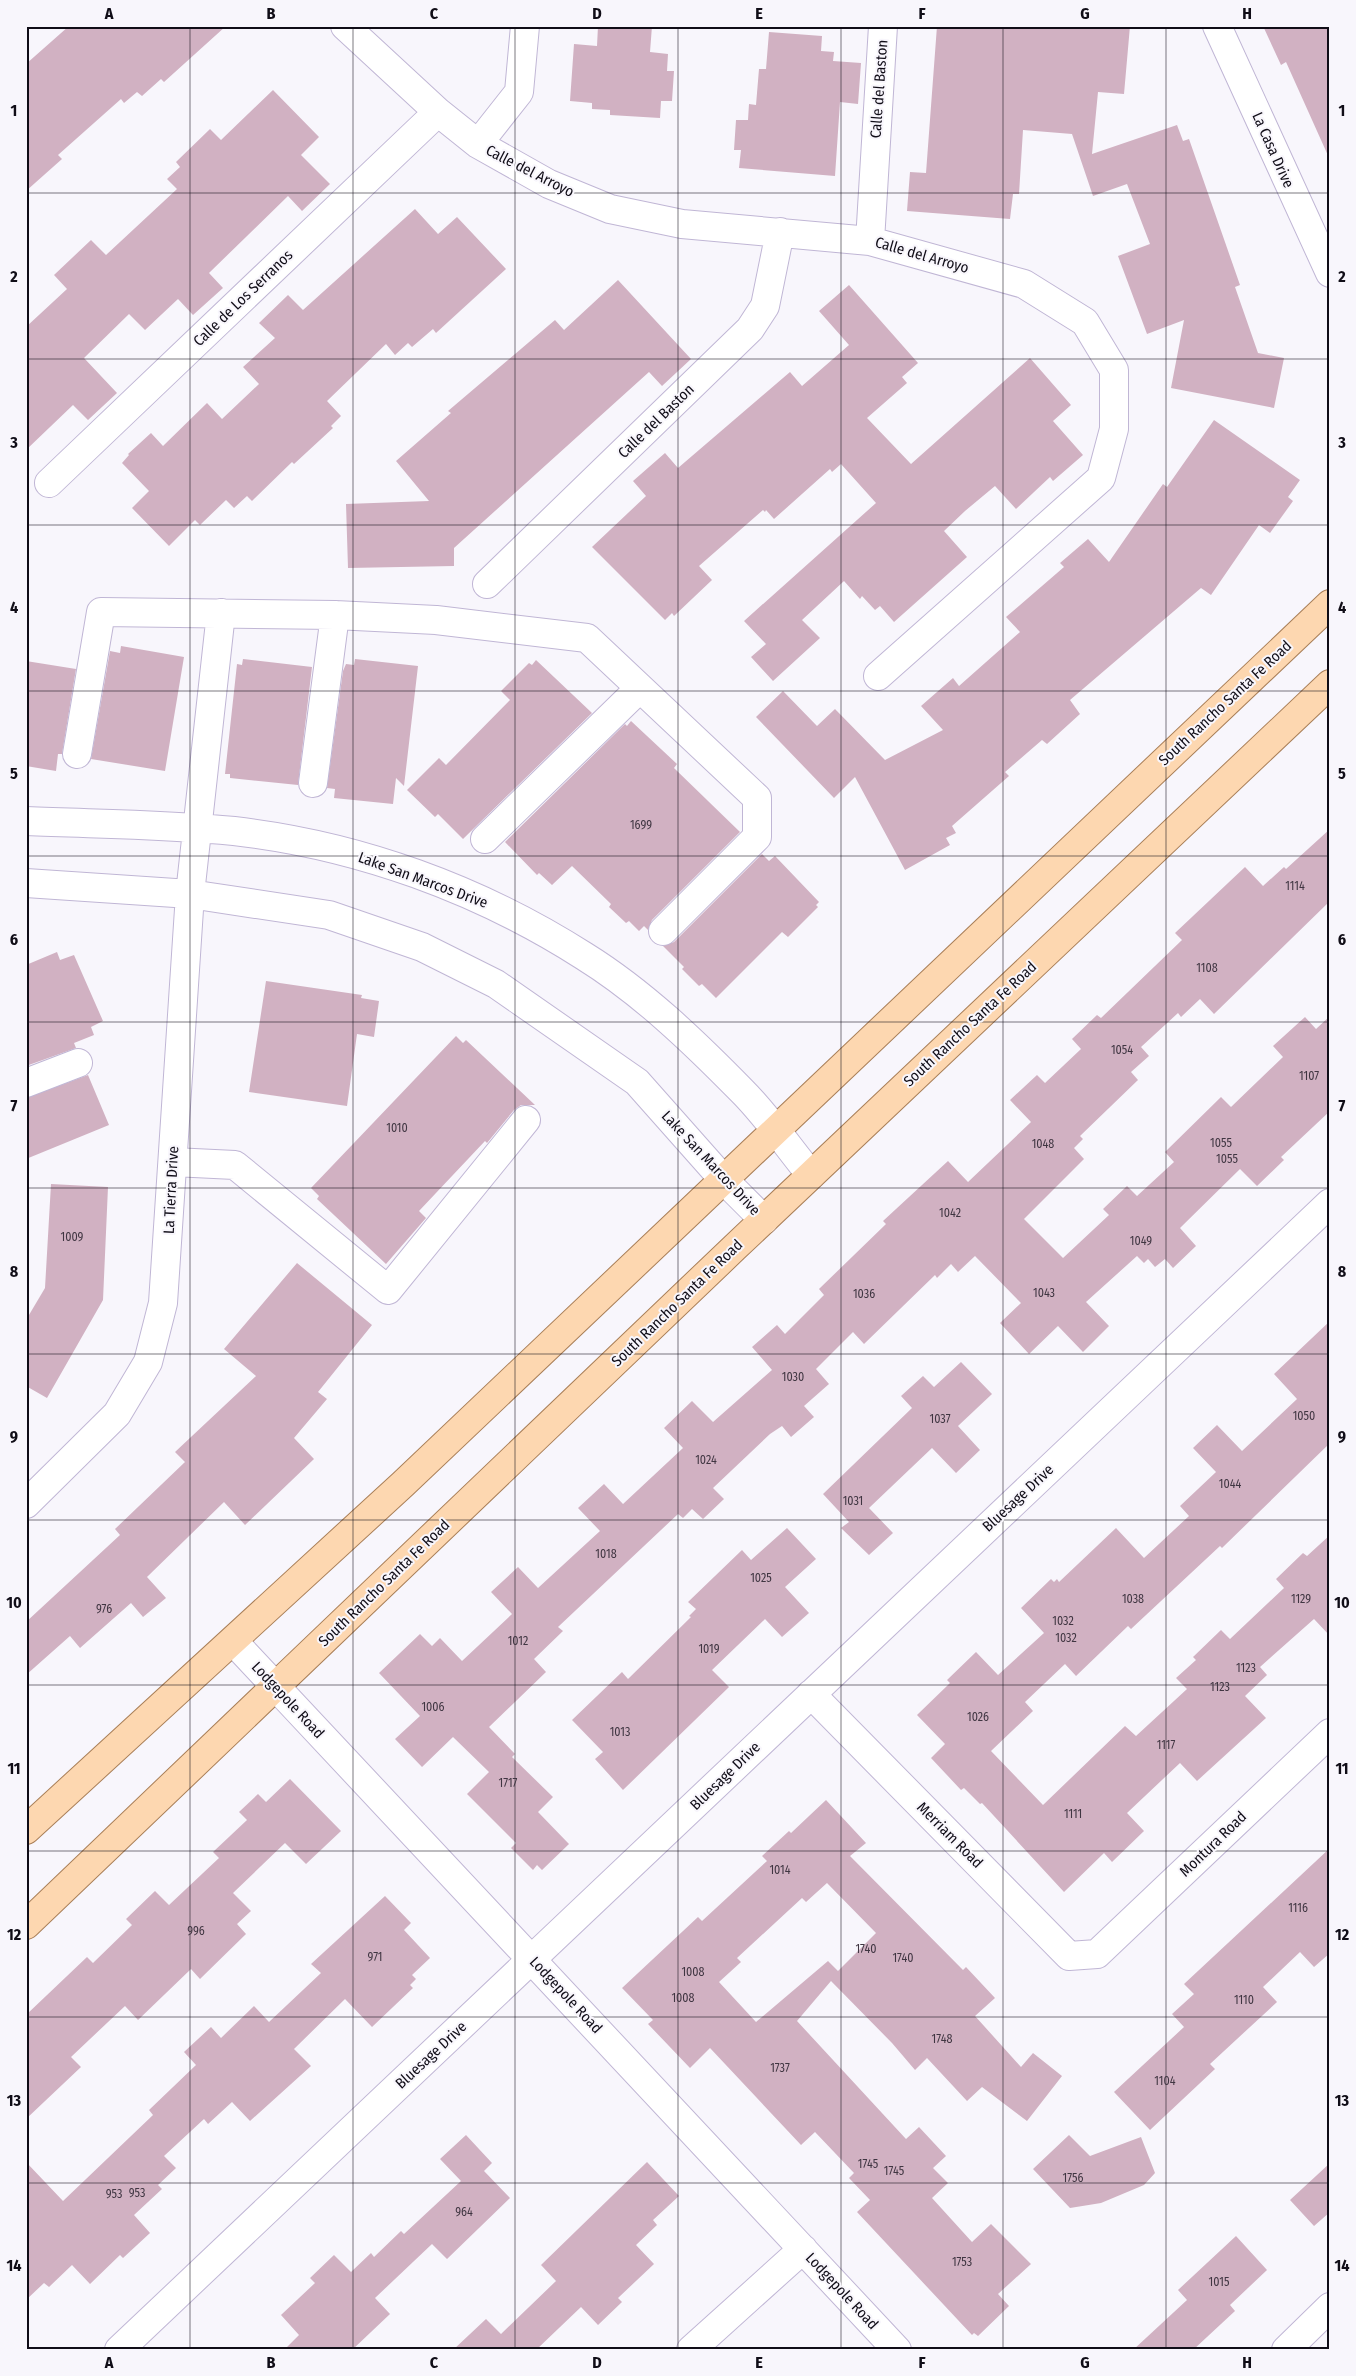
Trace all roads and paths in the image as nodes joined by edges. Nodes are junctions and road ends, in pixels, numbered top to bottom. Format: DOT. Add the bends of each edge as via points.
graph roads {
  1 [pos="345,26"];
  2 [pos="525,26"];
  3 [pos="883,26"];
  4 [pos="1217,26"];
  5 [pos="438,112"];
  6 [pos="478,144"];
  7 [pos="780,232"];
  8 [pos="870,241"];
  9 [pos="1330,273"];
  10 [pos="49,483"];
  11 [pos="487,584"];
  12 [pos="1330,604"];
  13 [pos="220,613"];
  14 [pos="335,615"];
  15 [pos="878,676"];
  16 [pos="1330,684"];
  17 [pos="640,688"];
  18 [pos="77,754"];
  19 [pos="313,783"];
  20 [pos="26,820"];
  21 [pos="196,829"];
  22 [pos="485,839"];
  23 [pos="26,883"];
  24 [pos="190,894"];
  25 [pos="663,931"];
  26 [pos="78,1063"];
  27 [pos="26,1083"];
  28 [pos="526,1120"];
  29 [pos="775,1130"];
  30 [pos="173,1162"];
  31 [pos="811,1174"];
  32 [pos="723,1179"];
  33 [pos="1330,1203"];
  34 [pos="764,1220"];
  35 [pos="29,1496"];
  36 [pos="233,1641"];
  37 [pos="276,1687"];
  38 [pos="811,1694"];
  39 [pos="1330,1733"];
  40 [pos="26,1830"];
  41 [pos="26,1925"];
  42 [pos="1097,1954"];
  43 [pos="532,1959"];
  44 [pos="803,2249"];
  45 [pos="1330,2307"];
  46 [pos="119,2350"];
  47 [pos="691,2350"];
  48 [pos="897,2350"];
  49 [pos="1286,2350"];
  1 -- 5 [label="street, Calle del Arroyo"];
  2 -- 6 [label="street" via="519,92"];
  3 -- 8 [label="street, Calle del Baston"];
  4 -- 9 [label="street, La Casa Drive"];
  5 -- 6 [label="street, Calle del Arroyo"];
  5 -- 10 [label="street, Calle de Los Serranos"];
  6 -- 7 [label="street, Calle del Arroyo" via="549,184 610,209 682,224"];
  7 -- 8 [label="street, Calle del Arroyo"];
  7 -- 11 [label="street, Calle del Baston" via="765,306 750,329"];
  8 -- 15 [label="street, Calle del Arroyo" via="1024,284 1085,322 1114,370 1114,429 1101,478"];
  12 -- 29 [label="main road, South Rancho Santa Fe Road"];
  13 -- 14 [label="street"];
  13 -- 18 [label="street" via="102,612"];
  13 -- 21 [label="street, La Tierra Drive"];
  14 -- 17 [label="street" via="436,620 587,638"];
  14 -- 19 [label="street"];
  16 -- 31 [label="main road, South Rancho Santa Fe Road"];
  17 -- 22 [label="street"];
  17 -- 25 [label="street" via="757,798 757,838"];
  20 -- 21 [label="street, Lake San Marcos Drive"];
  21 -- 24 [label="street, La Tierra Drive"];
  21 -- 29 [label="street, Lake San Marcos Drive" via="268,836 379,860 493,906 585,956 631,990 744,1092"];
  23 -- 24 [label="street, Lake San Marcos Drive"];
  24 -- 30 [label="street, La Tierra Drive"];
  24 -- 32 [label="street, Lake San Marcos Drive" via="329,915 422,947 496,984 637,1082"];
  26 -- 27 [label="street"];
  28 -- 30 [label="street" via="388,1290 235,1165"];
  29 -- 31 [label="street, Lake San Marcos Drive"];
  29 -- 32 [label="main road, South Rancho Santa Fe Road"];
  30 -- 35 [label="street, La Tierra Drive" via="163,1303 148,1362 117,1414"];
  31 -- 34 [label="main road, South Rancho Santa Fe Road"];
  32 -- 34 [label="street, Lake San Marcos Drive"];
  32 -- 36 [label="main road, South Rancho Santa Fe Road"];
  33 -- 38 [label="street, Bluesage Drive"];
  34 -- 37 [label="main road, South Rancho Santa Fe Road"];
  36 -- 37 [label="street, Lodgepole Road"];
  36 -- 40 [label="main road, South Rancho Santa Fe Road"];
  37 -- 41 [label="main road, South Rancho Santa Fe Road"];
  37 -- 43 [label="street, Lodgepole Road"];
  38 -- 42 [label="street, Merriam Road" via="1069,1956"];
  38 -- 43 [label="street, Bluesage Drive"];
  39 -- 42 [label="street, Montura Road"];
  43 -- 44 [label="street, Lodgepole Road"];
  43 -- 46 [label="street, Bluesage Drive"];
  44 -- 47 [label="street"];
  44 -- 48 [label="street, Lodgepole Road"];
  45 -- 49 [label="street"];
}
